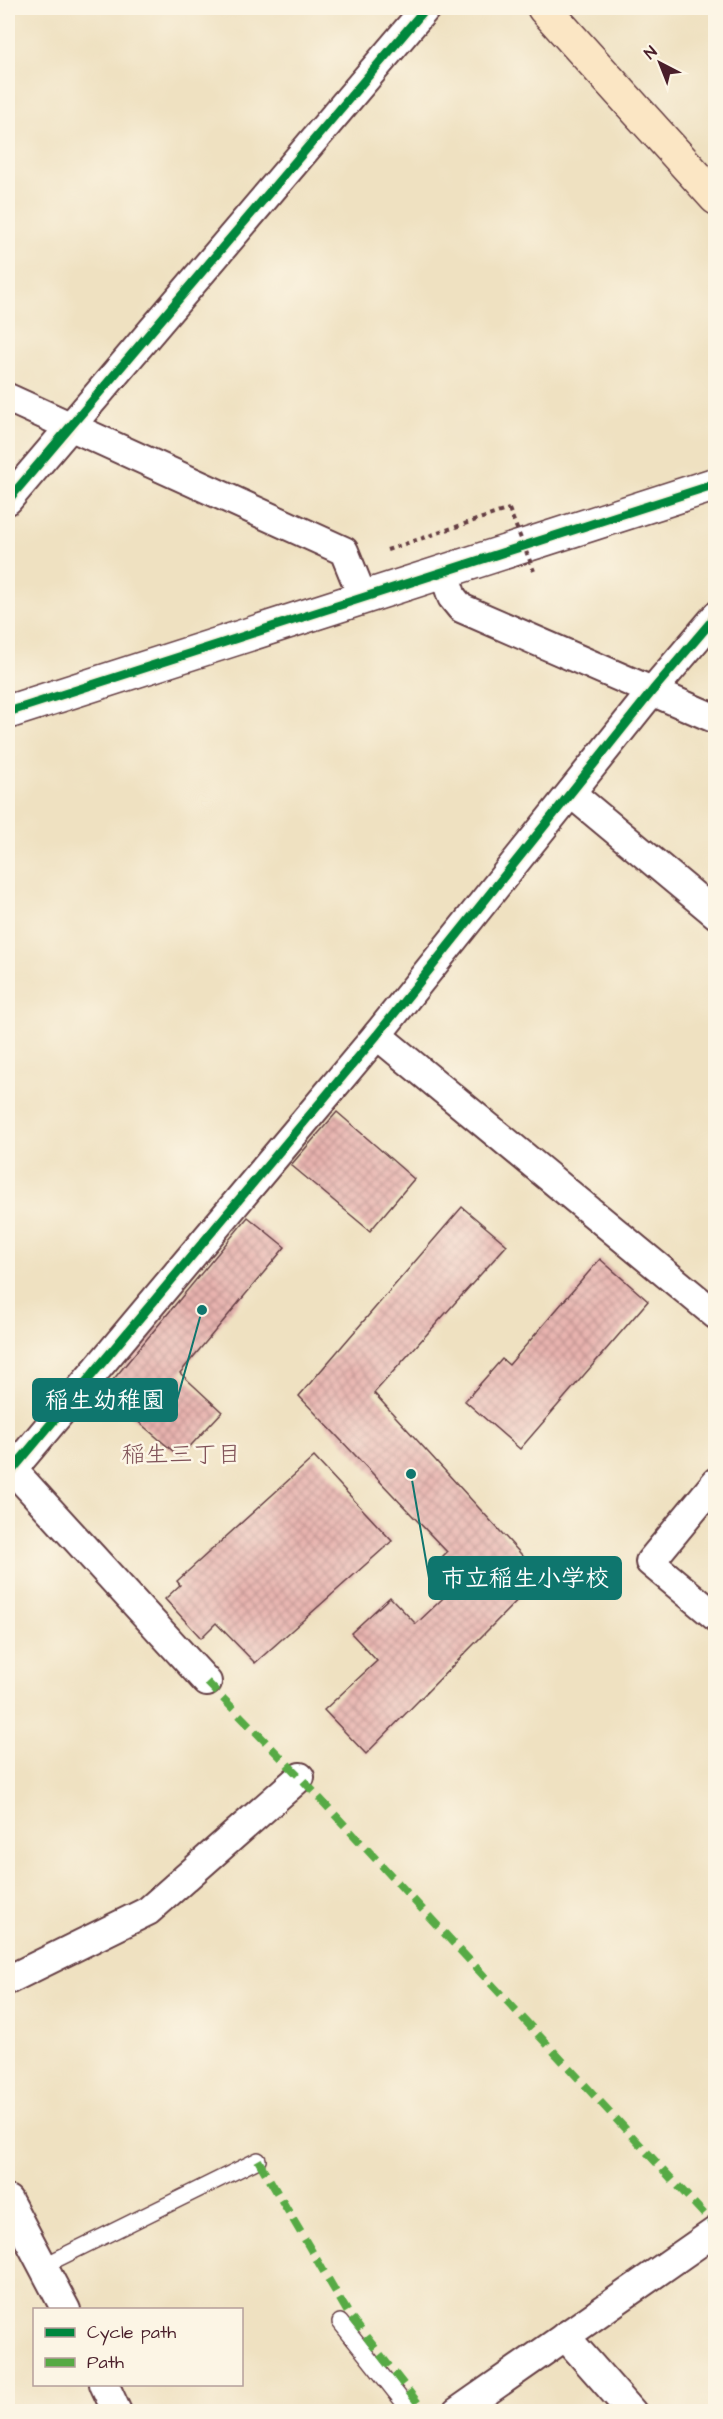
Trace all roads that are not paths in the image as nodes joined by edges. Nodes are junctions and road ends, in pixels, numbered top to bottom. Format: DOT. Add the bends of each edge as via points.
graph roads {
  1 [pos="426,8"];
  2 [pos="544,8"];
  3 [pos="716,198"];
  4 [pos="8,398"];
  5 [pos="69,426"];
  6 [pos="716,484"];
  7 [pos="8,500"];
  8 [pos="444,573"];
  9 [pos="363,598"];
  10 [pos="716,616"];
  11 [pos="653,690"];
  12 [pos="8,712"];
  13 [pos="716,719"];
  14 [pos="572,794"];
  15 [pos="716,914"];
  16 [pos="377,1035"];
  17 [pos="716,1315"];
  18 [pos="10,1472"];
  19 [pos="716,1482"];
  20 [pos="716,1617"];
  21 [pos="207,1682"];
  22 [pos="300,1777"];
  23 [pos="8,1980"];
  24 [pos="258,2160"];
  25 [pos="8,2200"];
  26 [pos="716,2231"];
  27 [pos="44,2266"];
  28 [pos="65,2308"];
  29 [pos="340,2322"];
  30 [pos="565,2336"];
  31 [pos="104,2386"];
  32 [pos="117,2412"];
  33 [pos="411,2412"];
  34 [pos="457,2412"];
  35 [pos="632,2412"];
  1 -- 5 [label="street"];
  2 -- 3 [label="main road"];
  4 -- 5 [label="street"];
  5 -- 7 [label="street"];
  5 -- 9 [label="street" via="345,551"];
  6 -- 8 [label="street"];
  8 -- 9 [label="street"];
  8 -- 11 [label="street" via="452,597 461,608"];
  9 -- 12 [label="street"];
  10 -- 11 [label="street"];
  11 -- 13 [label="street"];
  11 -- 14 [label="street"];
  14 -- 15 [label="street"];
  14 -- 16 [label="street"];
  16 -- 17 [label="street"];
  16 -- 18 [label="street"];
  18 -- 21 [label="street"];
  19 -- 20 [label="street" via="650,1562"];
  22 -- 23 [label="street" via="148,1911"];
  24 -- 27 [label="lane"];
  25 -- 27 [label="street"];
  26 -- 30 [label="street"];
  27 -- 28 [label="street"];
  29 -- 33 [label="lane"];
  30 -- 34 [label="street"];
  30 -- 35 [label="street"];
  31 -- 32 [label="street"];
}
